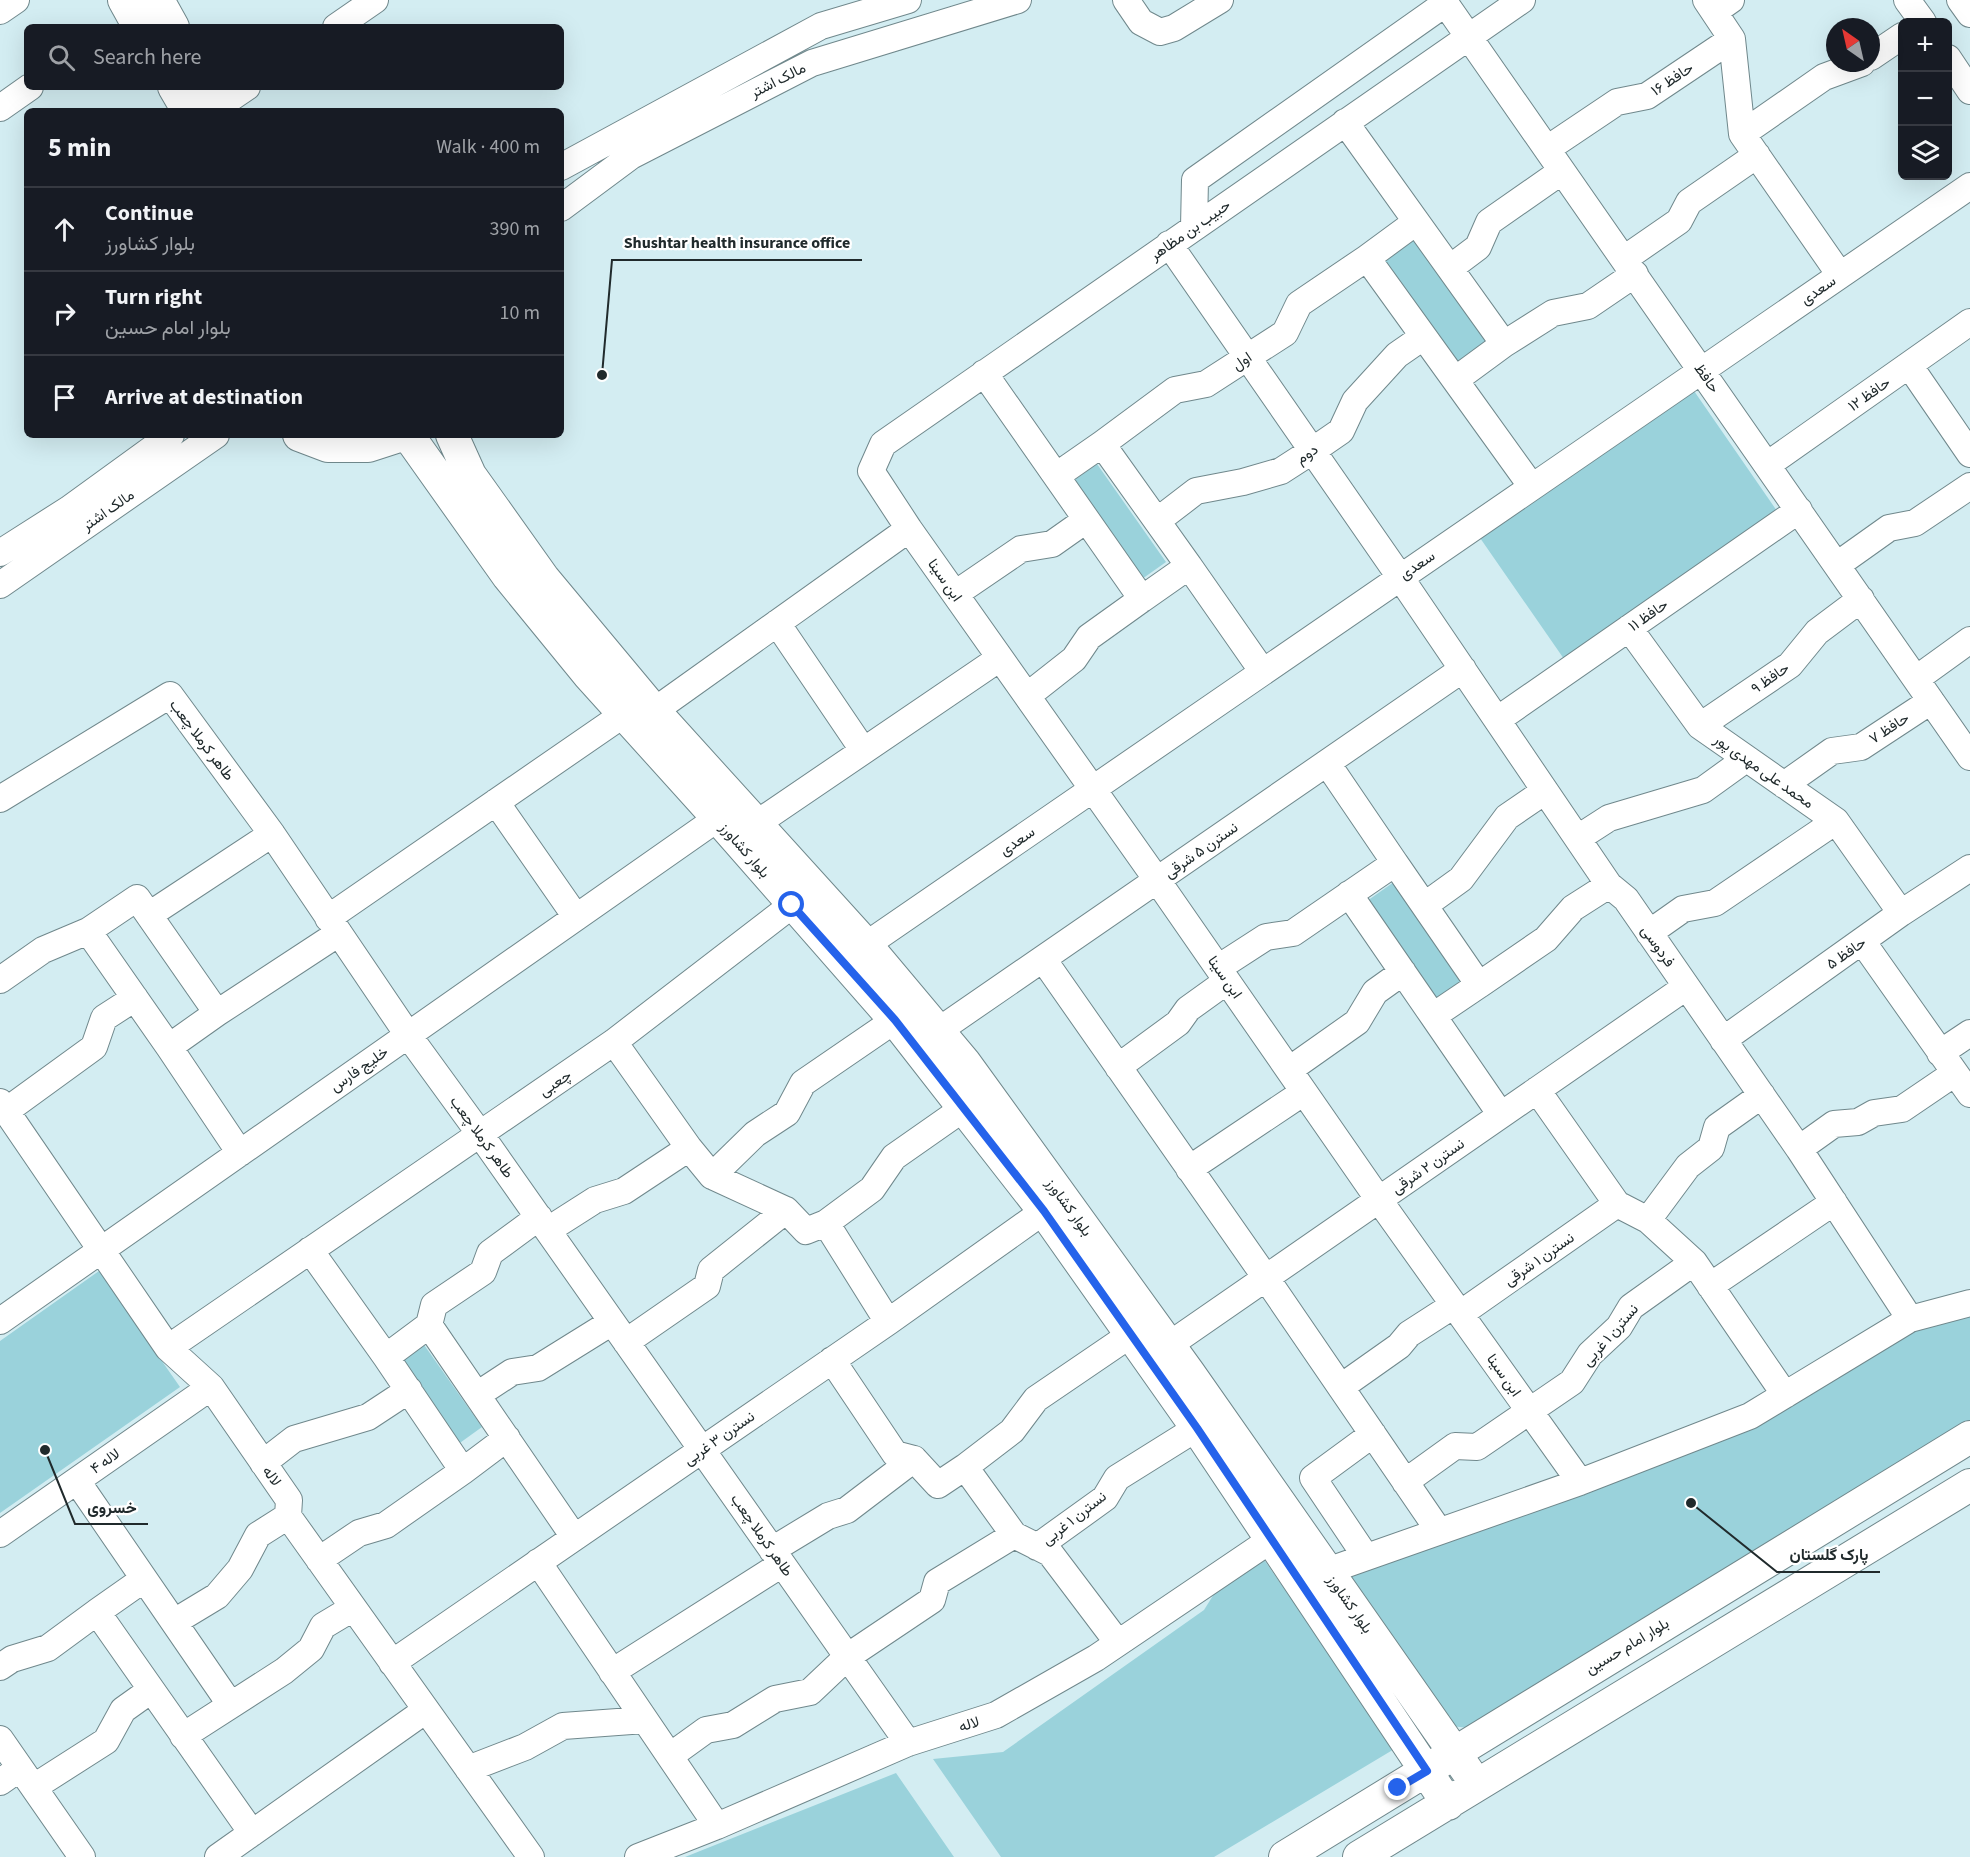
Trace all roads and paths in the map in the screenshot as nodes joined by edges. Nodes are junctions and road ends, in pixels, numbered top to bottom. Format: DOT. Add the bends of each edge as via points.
graph roads {
  1 [pos="16,0"];
  2 [pos="375,0"];
  3 [pos="908,0"];
  4 [pos="1018,0"];
  5 [pos="1126,0"];
  6 [pos="1220,0"];
  7 [pos="1522,0"];
  8 [pos="1907,0"];
  9 [pos="1444,2"];
  10 [pos="1717,4"];
  11 [pos="0,11"];
  12 [pos="134,14"];
  13 [pos="1920,18"];
  14 [pos="164,24"];
  15 [pos="340,24"];
  16 [pos="1469,37"];
  17 [pos="1732,39"];
  18 [pos="1898,39"];
  19 [pos="1880,51"];
  20 [pos="1952,65"];
  21 [pos="1838,72"];
  22 [pos="26,90"];
  23 [pos="176,90"];
  24 [pos="240,90"];
  25 [pos="1970,90"];
  26 [pos="216,101"];
  27 [pos="0,108"];
  28 [pos="186,108"];
  29 [pos="1345,122"];
  30 [pos="1742,134"];
  31 [pos="1547,149"];
  32 [pos="1757,155"];
  33 [pos="564,165"];
  34 [pos="1562,171"];
  35 [pos="1970,186"];
  36 [pos="564,206"];
  37 [pos="1416,222"];
  38 [pos="1194,227"];
  39 [pos="1169,244"];
  40 [pos="1367,258"];
  41 [pos="1629,267"];
  42 [pos="1450,268"];
  43 [pos="1840,275"];
  44 [pos="1970,322"];
  45 [pos="1423,337"];
  46 [pos="1504,344"];
  47 [pos="1246,358"];
  48 [pos="1909,365"];
  49 [pos="1701,371"];
  50 [pos="984,373"];
  51 [pos="1455,380"];
  52 [pos="167,438"];
  53 [pos="212,438"];
  54 [pos="307,438"];
  55 [pos="393,438"];
  56 [pos="410,438"];
  57 [pos="453,438"];
  58 [pos="1102,444"];
  59 [pos="1312,451"];
  60 [pos="1970,454"];
  61 [pos="1767,465"];
  62 [pos="871,471"];
  63 [pos="1056,476"];
  64 [pos="1970,486"];
  65 [pos="1532,487"];
  66 [pos="1799,510"];
  67 [pos="1086,520"];
  68 [pos="1157,521"];
  69 [pos="909,529"];
  70 [pos="0,553"];
  71 [pos="1837,565"];
  72 [pos="1189,566"];
  73 [pos="1400,577"];
  74 [pos="0,585"];
  75 [pos="955,594"];
  76 [pos="1142,599"];
  77 [pos="1861,599"];
  78 [pos="777,623"];
  79 [pos="1629,628"];
  80 [pos="1970,640"];
  81 [pos="1000,657"];
  82 [pos="1463,669"];
  83 [pos="1263,672"];
  84 [pos="1916,680"];
  85 [pos="1027,696"];
  86 [pos="1931,701"];
  87 [pos="639,712"];
  88 [pos="1497,720"];
  89 [pos="1700,726"];
  90 [pos="863,750"];
  91 [pos="1970,757"];
  92 [pos="1746,759"];
  93 [pos="1327,763"];
  94 [pos="1784,785"];
  95 [pos="1093,789"];
  96 [pos="1545,791"];
  97 [pos="0,799"];
  98 [pos="496,802"];
  99 [pos="718,818"];
  100 [pos="1836,821"];
  101 [pos="756,824"];
  102 [pos="272,834"];
  103 [pos="1578,838"];
  104 [pos="1395,862"];
  105 [pos="1970,868"];
  106 [pos="1157,880"];
  107 [pos="1609,885"];
  108 [pos="1349,894"];
  109 [pos="792,905"];
  110 [pos="1425,905"];
  111 [pos="1901,913"];
  112 [pos="149,915"];
  113 [pos="576,917"];
  114 [pos="333,925"];
  115 [pos="88,931"];
  116 [pos="1649,933"];
  117 [pos="1862,941"];
  118 [pos="866,945"];
  119 [pos="1043,959"];
  120 [pos="1403,972"];
  121 [pos="1223,974"];
  122 [pos="0,980"];
  123 [pos="1479,985"];
  124 [pos="1686,987"];
  125 [pos="135,998"];
  126 [pos="217,1013"];
  127 [pos="1433,1016"];
  128 [pos="895,1020"];
  129 [pos="938,1031"];
  130 [pos="1970,1033"];
  131 [pos="408,1035"];
  132 [pos="1723,1040"];
  133 [pos="614,1042"];
  134 [pos="169,1047"];
  135 [pos="1940,1053"];
  136 [pos="1118,1066"];
  137 [pos="1289,1071"];
  138 [pos="1955,1073"];
  139 [pos="1536,1090"];
  140 [pos="1304,1092"];
  141 [pos="1970,1094"];
  142 [pos="1762,1095"];
  143 [pos="964,1107"];
  144 [pos="1501,1115"];
  145 [pos="5,1116"];
  146 [pos="480,1134"];
  147 [pos="688,1148"];
  148 [pos="1799,1149"];
  149 [pos="240,1153"];
  150 [pos="1190,1169"];
  151 [pos="712,1176"];
  152 [pos="1379,1200"];
  153 [pos="1834,1202"];
  154 [pos="1617,1203"];
  155 [pos="786,1210"];
  156 [pos="1044,1211"];
  157 [pos="1648,1220"];
  158 [pos="826,1223"];
  159 [pos="543,1224"];
  160 [pos="102,1250"];
  161 [pos="310,1250"];
  162 [pos="1694,1262"];
  163 [pos="1266,1278"];
  164 [pos="1710,1286"];
  165 [pos="1970,1303"];
  166 [pos="1457,1309"];
  167 [pos="1910,1319"];
  168 [pos="0,1321"];
  169 [pos="888,1322"];
  170 [pos="429,1324"];
  171 [pos="619,1332"];
  172 [pos="1130,1335"];
  173 [pos="1169,1345"];
  174 [pos="168,1348"];
  175 [pos="386,1357"];
  176 [pos="832,1360"];
  177 [pos="211,1387"];
  178 [pos="1341,1388"];
  179 [pos="409,1390"];
  180 [pos="477,1395"];
  181 [pos="1785,1395"];
  182 [pos="1530,1412"];
  183 [pos="1197,1428"];
  184 [pos="1373,1434"];
  185 [pos="1970,1437"];
  186 [pos="507,1438"];
  187 [pos="702,1450"];
  188 [pos="914,1459"];
  189 [pos="263,1463"];
  190 [pos="965,1467"];
  191 [pos="463,1470"];
  192 [pos="76,1481"];
  193 [pos="1405,1482"];
  194 [pos="1580,1482"];
  195 [pos="1970,1485"];
  196 [pos="288,1516"];
  197 [pos="1439,1531"];
  198 [pos="0,1534"];
  199 [pos="1014,1535"];
  200 [pos="574,1537"];
  201 [pos="1272,1539"];
  202 [pos="1037,1547"];
  203 [pos="777,1557"];
  204 [pos="1366,1557"];
  205 [pos="319,1560"];
  206 [pos="538,1562"];
  207 [pos="1327,1571"];
  208 [pos="144,1579"];
  209 [pos="353,1608"];
  210 [pos="97,1612"];
  211 [pos="174,1622"];
  212 [pos="1118,1643"];
  213 [pos="847,1657"];
  214 [pos="392,1662"];
  215 [pos="0,1667"];
  216 [pos="612,1672"];
  217 [pos="151,1690"];
  218 [pos="230,1704"];
  219 [pos="426,1710"];
  220 [pos="645,1720"];
  221 [pos="183,1736"];
  222 [pos="0,1738"];
  223 [pos="908,1743"];
  224 [pos="1455,1752"];
  225 [pos="670,1756"];
  226 [pos="468,1769"];
  227 [pos="1427,1771"];
  228 [pos="18,1779"];
  229 [pos="1477,1785"];
  230 [pos="1448,1804"];
  231 [pos="717,1826"];
  232 [pos="252,1833"];
  233 [pos="82,1857"];
  234 [pos="218,1857"];
  235 [pos="531,1857"];
  236 [pos="638,1857"];
  237 [pos="1285,1857"];
  238 [pos="1359,1857"];
  1 -- 11 [label="street"];
  2 -- 15 [label="street"];
  3 -- 33 [label="street, مالک اشتر" via="821,26"];
  4 -- 36 [label="street, مالک اشتر" via="812,63 632,156"];
  5 -- 6 [label="street" via="1141,22 1160,32 1174,28"];
  7 -- 16 [label="street, حبیب بن مظاهر"];
  8 -- 13 [label="street"];
  9 -- 16 [label="street, حافظ"];
  9 -- 38 [label="street" via="1195,180"];
  10 -- 17 [label="street"];
  12 -- 14 [label="main road"];
  16 -- 29 [label="street, حبیب بن مظاهر"];
  16 -- 31 [label="street, حافظ"];
  17 -- 30 [label="street"];
  17 -- 31 [label="street, حافظ ۱۶" via="1647,96 1617,102"];
  18 -- 19 [label="street"];
  20 -- 25 [label="street"];
  21 -- 30 [label="street" via="1824,77"];
  22 -- 27 [label="street"];
  23 -- 28 [label="main road"];
  24 -- 26 [label="street"];
  29 -- 37 [label="street"];
  29 -- 38 [label="street, حبیب بن مظاهر"];
  30 -- 32 [label="street"];
  31 -- 34 [label="street, حافظ"];
  32 -- 41 [label="street" via="1689,202 1679,221"];
  32 -- 43 [label="street"];
  34 -- 41 [label="street, حافظ"];
  34 -- 42 [label="street" via="1489,222 1478,247"];
  35 -- 43 [label="street, سعدی"];
  37 -- 40 [label="street, اول"];
  37 -- 42 [label="street"];
  38 -- 39 [label="street, حبیب بن مظاهر"];
  39 -- 47 [label="street, فردوسی"];
  39 -- 50 [label="street, حبیب بن مظاهر"];
  40 -- 45 [label="street"];
  40 -- 47 [label="street, اول" via="1299,304 1285,333"];
  41 -- 46 [label="street" via="1588,306 1553,313"];
  41 -- 49 [label="street, حافظ"];
  42 -- 46 [label="street"];
  43 -- 49 [label="street, سعدی"];
  44 -- 48 [label="street, حافظ ۱۲"];
  45 -- 51 [label="street"];
  45 -- 59 [label="street, دوم" via="1397,355 1355,401 1341,431"];
  46 -- 51 [label="street"];
  47 -- 58 [label="street, اول" via="1206,384 1175,390"];
  47 -- 59 [label="street, فردوسی"];
  48 -- 60 [label="street"];
  48 -- 61 [label="street, حافظ ۱۲"];
  49 -- 61 [label="street, حافظ"];
  49 -- 65 [label="street, سعدی"];
  50 -- 62 [label="street, حبیب بن مظاهر" via="883,444"];
  50 -- 63 [label="street"];
  51 -- 65 [label="street"];
  52 -- 70 [label="street, مالک اشتر"];
  53 -- 74 [label="street, مالک اشتر"];
  54 -- 55 [label="main road" via="328,446 369,446"];
  56 -- 87 [label="main road, بلوار کشاورز" via="508,576 588,674"];
  57 -- 87 [label="main road, بلوار کشاورز" via="470,475"];
  58 -- 63 [label="street, اول"];
  58 -- 68 [label="street"];
  59 -- 68 [label="street, دوم" via="1281,471 1196,491"];
  59 -- 73 [label="street, فردوسی"];
  61 -- 66 [label="street, حافظ"];
  62 -- 69 [label="street, ابن سینا"];
  63 -- 67 [label="street"];
  64 -- 71 [label="street" via="1915,523 1889,528"];
  65 -- 73 [label="street, سعدی"];
  66 -- 71 [label="street, حافظ"];
  66 -- 79 [label="street, حافظ ۱۱"];
  67 -- 75 [label="street" via="1052,544 1021,549"];
  67 -- 76 [label="street"];
  68 -- 72 [label="street"];
  69 -- 75 [label="street, ابن سینا"];
  69 -- 78 [label="street"];
  71 -- 77 [label="street, حافظ"];
  72 -- 76 [label="street"];
  72 -- 83 [label="street"];
  73 -- 82 [label="street, فردوسی"];
  73 -- 83 [label="street, سعدی"];
  75 -- 81 [label="street, ابن سینا"];
  76 -- 85 [label="street" via="1089,637 1074,659"];
  77 -- 84 [label="street, حافظ"];
  77 -- 89 [label="street, حافظ ۹" via="1816,633 1790,665"];
  78 -- 87 [label="street"];
  78 -- 90 [label="street"];
  79 -- 88 [label="street, حافظ ۱۱"];
  79 -- 89 [label="street, محمد علی مهدی پور"];
  80 -- 84 [label="street"];
  81 -- 85 [label="street, ابن سینا"];
  81 -- 90 [label="street"];
  82 -- 88 [label="street, فردوسی"];
  82 -- 93 [label="street, نسترن ۵ شرقی"];
  83 -- 95 [label="street, سعدی"];
  84 -- 86 [label="street, حافظ"];
  85 -- 95 [label="street, ابن سینا"];
  86 -- 91 [label="street, حافظ"];
  86 -- 94 [label="street, حافظ ۷" via="1861,747 1832,751"];
  87 -- 98 [label="street"];
  87 -- 99 [label="main road, بلوار کشاورز"];
  87 -- 101 [label="main road, بلوار کشاورز"];
  88 -- 96 [label="street, فردوسی"];
  89 -- 92 [label="street, محمد علی مهدی پور"];
  90 -- 101 [label="street"];
  92 -- 94 [label="street, محمد علی مهدی پور"];
  92 -- 103 [label="street" via="1703,790 1610,818"];
  93 -- 104 [label="street"];
  93 -- 106 [label="street, نسترن ۵ شرقی"];
  94 -- 100 [label="street, محمد علی مهدی پور"];
  95 -- 106 [label="street, ابن سینا"];
  95 -- 118 [label="street, سعدی"];
  96 -- 103 [label="street, فردوسی"];
  96 -- 110 [label="street" via="1507,818 1461,879"];
  97 -- 102 [label="street, طاهر کرملا چعب" via="170,695"];
  98 -- 113 [label="street"];
  98 -- 114 [label="street"];
  99 -- 109 [label="main road, بلوار کشاورز"];
  99 -- 113 [label="street, خلیج فارس"];
  100 -- 111 [label="street, محمد علی مهدی پور"];
  100 -- 116 [label="street" via="1715,903 1683,909"];
  101 -- 118 [label="main road, بلوار کشاورز"];
  102 -- 112 [label="street"];
  102 -- 114 [label="street, طاهر کرملا چعب"];
  103 -- 107 [label="street, فردوسی"];
  104 -- 108 [label="street"];
  104 -- 110 [label="street"];
  105 -- 111 [label="street, حافظ ۵"];
  106 -- 119 [label="street, نسترن ۵ شرقی"];
  106 -- 121 [label="street, ابن سینا"];
  107 -- 116 [label="street, فردوسی" via="1626,899"];
  107 -- 123 [label="street" via="1573,908 1546,939"];
  108 -- 120 [label="street"];
  108 -- 121 [label="street" via="1293,933 1266,937"];
  109 -- 128 [label="main road, بلوار کشاورز"];
  109 -- 133 [label="street, چعبی"];
  110 -- 123 [label="street"];
  111 -- 117 [label="street, حافظ ۵"];
  112 -- 115 [label="street" via="137,898"];
  112 -- 126 [label="street"];
  113 -- 131 [label="street, خلیج فارس"];
  114 -- 126 [label="street"];
  114 -- 131 [label="street, طاهر کرملا چعب"];
  115 -- 122 [label="street" via="43,950"];
  115 -- 125 [label="street"];
  116 -- 124 [label="street, فردوسی"];
  117 -- 132 [label="street, حافظ ۵"];
  117 -- 135 [label="street"];
  118 -- 129 [label="main road, بلوار کشاورز"];
  119 -- 129 [label="street, نسترن ۵ شرقی"];
  119 -- 136 [label="street"];
  120 -- 127 [label="street"];
  120 -- 137 [label="street" via="1375,992 1357,1022"];
  121 -- 136 [label="street" via="1178,1023"];
  121 -- 137 [label="street, ابن سینا"];
  123 -- 127 [label="street"];
  124 -- 132 [label="street, فردوسی"];
  124 -- 139 [label="street, نسترن ۲ شرقی"];
  125 -- 134 [label="street"];
  125 -- 145 [label="street" via="104,1018 94,1047"];
  126 -- 134 [label="street"];
  127 -- 144 [label="street"];
  128 -- 143 [label="main road, بلوار کشاورز"];
  128 -- 151 [label="street" via="803,1083 787,1113 755,1134"];
  129 -- 173 [label="main road, بلوار کشاورز"];
  130 -- 135 [label="street"];
  131 -- 146 [label="street, طاهر کرملا چعب"];
  131 -- 149 [label="street, خلیج فارس"];
  132 -- 142 [label="street, فردوسی"];
  133 -- 146 [label="street, چعبی"];
  133 -- 147 [label="street"];
  134 -- 149 [label="street"];
  135 -- 138 [label="street"];
  136 -- 150 [label="street"];
  137 -- 140 [label="street, ابن سینا"];
  138 -- 141 [label="street"];
  138 -- 148 [label="street" via="1902,1109 1874,1113 1858,1122 1834,1124"];
  139 -- 144 [label="street, نسترن ۲ شرقی"];
  139 -- 154 [label="street"];
  140 -- 150 [label="street"];
  140 -- 152 [label="street, ابن سینا"];
  142 -- 148 [label="street, فردوسی"];
  142 -- 157 [label="street" via="1717,1127 1711,1148 1688,1166"];
  143 -- 156 [label="main road, بلوار کشاورز"];
  143 -- 158 [label="street" via="894,1157 872,1189"];
  144 -- 152 [label="street, نسترن ۲ شرقی"];
  145 -- 160 [label="street, لاله"];
  146 -- 159 [label="street, طاهر کرملا چعب"];
  146 -- 161 [label="street, چعبی"];
  147 -- 151 [label="street"];
  147 -- 159 [label="street" via="624,1191"];
  148 -- 153 [label="street, فردوسی"];
  149 -- 160 [label="street, خلیج فارس"];
  150 -- 163 [label="street"];
  151 -- 155 [label="street"];
  152 -- 163 [label="street, نسترن ۲ شرقی"];
  152 -- 166 [label="street, ابن سینا"];
  153 -- 164 [label="street"];
  153 -- 167 [label="street, فردوسی"];
  154 -- 157 [label="street"];
  154 -- 166 [label="street, نسترن ۱ شرقی"];
  155 -- 158 [label="street" via="806,1231"];
  155 -- 171 [label="street" via="711,1270 707,1286"];
  156 -- 169 [label="street, نسترن ۳ غربی"];
  156 -- 172 [label="main road, بلوار کشاورز"];
  157 -- 162 [label="street"];
  158 -- 169 [label="street"];
  159 -- 170 [label="street" via="490,1253 483,1272 434,1305"];
  159 -- 171 [label="street, طاهر کرملا چعب"];
  160 -- 168 [label="street, خلیج فارس"];
  160 -- 174 [label="street, لاله"];
  161 -- 174 [label="street"];
  161 -- 175 [label="street"];
  162 -- 164 [label="street"];
  162 -- 182 [label="street, نسترن ۱ غربی" via="1631,1307 1619,1327 1590,1354 1572,1382"];
  163 -- 173 [label="street, نسترن ۲ شرقی"];
  163 -- 178 [label="street"];
  164 -- 181 [label="street"];
  165 -- 167 [label="street"];
  166 -- 178 [label="street, نسترن ۱ شرقی" via="1409,1334 1399,1346"];
  166 -- 182 [label="street, ابن سینا"];
  167 -- 181 [label="street"];
  169 -- 176 [label="street, نسترن ۳ غربی"];
  170 -- 175 [label="street"];
  170 -- 180 [label="street"];
  171 -- 180 [label="street" via="538,1368 512,1372"];
  171 -- 187 [label="street, طاهر کرملا چعب"];
  172 -- 183 [label="main road, بلوار کشاورز"];
  172 -- 190 [label="street" via="1036,1399 1012,1431"];
  173 -- 207 [label="main road, بلوار کشاورز"];
  174 -- 177 [label="street, لاله"];
  175 -- 179 [label="street"];
  176 -- 187 [label="street, نسترن ۳ غربی"];
  176 -- 188 [label="street" via="895,1454"];
  177 -- 189 [label="street, لاله"];
  177 -- 192 [label="street, لاله ۴"];
  178 -- 184 [label="street"];
  179 -- 189 [label="street" via="368,1417 294,1439"];
  179 -- 191 [label="street"];
  180 -- 186 [label="street"];
  181 -- 194 [label="street" via="1750,1416"];
  182 -- 193 [label="street" via="1477,1447 1455,1446"];
  182 -- 194 [label="street, ابن سینا"];
  183 -- 201 [label="main road, بلوار کشاورز"];
  183 -- 202 [label="street, نسترن ۱ غربی" via="1117,1478 1105,1498"];
  184 -- 193 [label="street"];
  184 -- 204 [label="street" via="1313,1478"];
  185 -- 224 [label="main road, بلوار امام حسین"];
  186 -- 191 [label="street"];
  186 -- 200 [label="street"];
  187 -- 200 [label="street, نسترن ۳ غربی"];
  187 -- 203 [label="street, طاهر کرملا چعب"];
  188 -- 190 [label="street" via="938,1485"];
  188 -- 203 [label="street" via="847,1509 828,1516"];
  189 -- 196 [label="street, لاله" via="289,1500"];
  190 -- 199 [label="street"];
  191 -- 205 [label="street" via="386,1525 359,1533"];
  192 -- 198 [label="street, لاله ۴"];
  192 -- 208 [label="street"];
  193 -- 197 [label="street"];
  194 -- 197 [label="street"];
  195 -- 229 [label="main road"];
  196 -- 205 [label="street, لاله"];
  196 -- 211 [label="street" via="258,1535 240,1569 217,1596"];
  197 -- 204 [label="street"];
  199 -- 202 [label="street"];
  199 -- 213 [label="street" via="937,1582 932,1599"];
  200 -- 206 [label="street, نسترن ۳ غربی"];
  201 -- 212 [label="street, لاله"];
  201 -- 227 [label="main road, بلوار کشاورز"];
  202 -- 212 [label="street" via="1050,1553"];
  203 -- 213 [label="street, طاهر کرملا چعب"];
  203 -- 216 [label="street"];
  204 -- 207 [label="street"];
  205 -- 209 [label="street, لاله"];
  206 -- 214 [label="street, نسترن ۳ غربی"];
  206 -- 216 [label="street"];
  207 -- 224 [label="main road, بلوار کشاورز"];
  208 -- 210 [label="street"];
  208 -- 211 [label="street"];
  209 -- 214 [label="street, لاله"];
  209 -- 218 [label="street" via="323,1626 311,1649 284,1671"];
  210 -- 215 [label="street" via="48,1648 12,1659"];
  210 -- 217 [label="street"];
  211 -- 218 [label="street"];
  212 -- 223 [label="street, لاله" via="996,1715"];
  213 -- 223 [label="street, طاهر کرملا چعب"];
  213 -- 225 [label="street" via="810,1692 774,1699 733,1725 706,1730"];
  214 -- 219 [label="street, لاله"];
  216 -- 220 [label="street"];
  217 -- 221 [label="street"];
  217 -- 228 [label="street" via="123,1710 106,1741"];
  218 -- 221 [label="street"];
  219 -- 226 [label="street, لاله"];
  219 -- 232 [label="street"];
  220 -- 225 [label="street"];
  220 -- 226 [label="street" via="564,1726 525,1747"];
  221 -- 232 [label="street"];
  222 -- 228 [label="street"];
  223 -- 231 [label="street, لاله"];
  224 -- 227 [label="main road, بلوار امام حسین"];
  224 -- 229 [label="main road, بلوار کشاورز"];
  225 -- 231 [label="street"];
  226 -- 235 [label="street, لاله"];
  227 -- 230 [label="main road, بلوار کشاورز"];
  227 -- 237 [label="main road, بلوار امام حسین"];
  228 -- 233 [label="street"];
  229 -- 230 [label="main road"];
  230 -- 238 [label="main road"];
  231 -- 236 [label="street, لاله"];
  232 -- 234 [label="street"];
}
